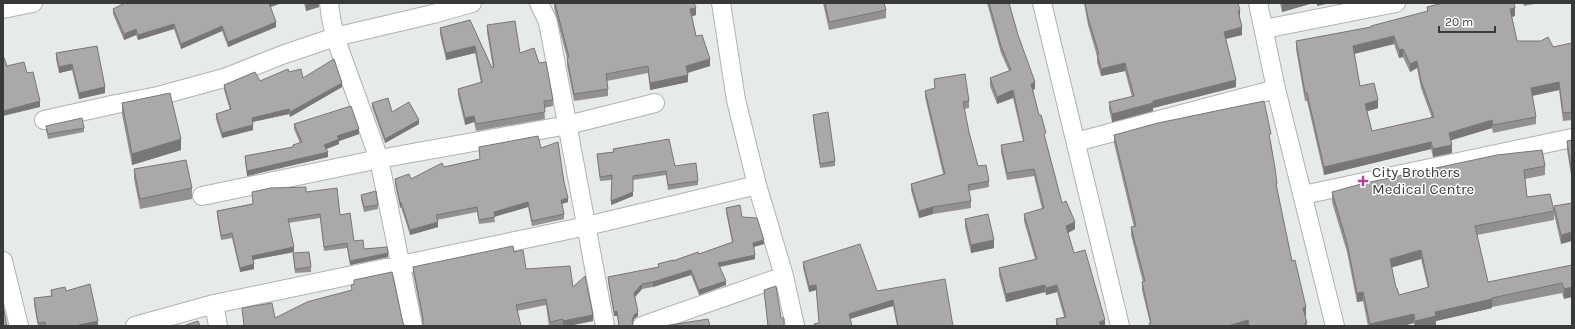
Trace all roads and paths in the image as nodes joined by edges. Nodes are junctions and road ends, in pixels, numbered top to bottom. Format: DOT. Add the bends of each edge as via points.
graph roads {
  1 [pos="33,3"];
  2 [pos="329,3"];
  3 [pos="472,3"];
  4 [pos="539,3"];
  5 [pos="721,3"];
  6 [pos="1042,3"];
  7 [pos="1258,3"];
  8 [pos="1396,3"];
  9 [pos="3,9"];
  10 [pos="1264,29"];
  11 [pos="335,37"];
  12 [pos="1276,89"];
  13 [pos="655,103"];
  14 [pos="44,120"];
  15 [pos="568,125"];
  16 [pos="1572,138"];
  17 [pos="1076,142"];
  18 [pos="379,159"];
  19 [pos="758,185"];
  20 [pos="1303,195"];
  21 [pos="202,196"];
  22 [pos="587,226"];
  23 [pos="3,261"];
  24 [pos="401,264"];
  25 [pos="784,276"];
  26 [pos="214,304"];
  27 [pos="19,326"];
  28 [pos="135,326"];
  29 [pos="218,326"];
  30 [pos="413,326"];
  31 [pos="605,326"];
  32 [pos="642,326"];
  33 [pos="794,326"];
  34 [pos="1120,326"];
  35 [pos="1335,326"];
  1 -- 9 [label="street"];
  2 -- 11 [label="street"];
  3 -- 11 [label="street"];
  4 -- 15 [label="street" via="548,22"];
  5 -- 19 [label="street" via="736,100"];
  6 -- 17 [label="street"];
  7 -- 10 [label="street"];
  8 -- 10 [label="street"];
  10 -- 12 [label="street"];
  11 -- 14 [label="street" via="224,78 158,96"];
  11 -- 18 [label="street"];
  12 -- 17 [label="street"];
  12 -- 20 [label="street"];
  13 -- 15 [label="street"];
  15 -- 18 [label="street"];
  15 -- 22 [label="street"];
  16 -- 20 [label="street"];
  17 -- 34 [label="street"];
  18 -- 21 [label="street"];
  18 -- 24 [label="street"];
  19 -- 22 [label="street"];
  19 -- 25 [label="street"];
  20 -- 35 [label="street"];
  22 -- 24 [label="street"];
  22 -- 31 [label="street"];
  23 -- 27 [label="street"];
  24 -- 26 [label="street"];
  24 -- 30 [label="street"];
  25 -- 32 [label="street"];
  25 -- 33 [label="street"];
  26 -- 28 [label="street"];
  26 -- 29 [label="street"];
}
